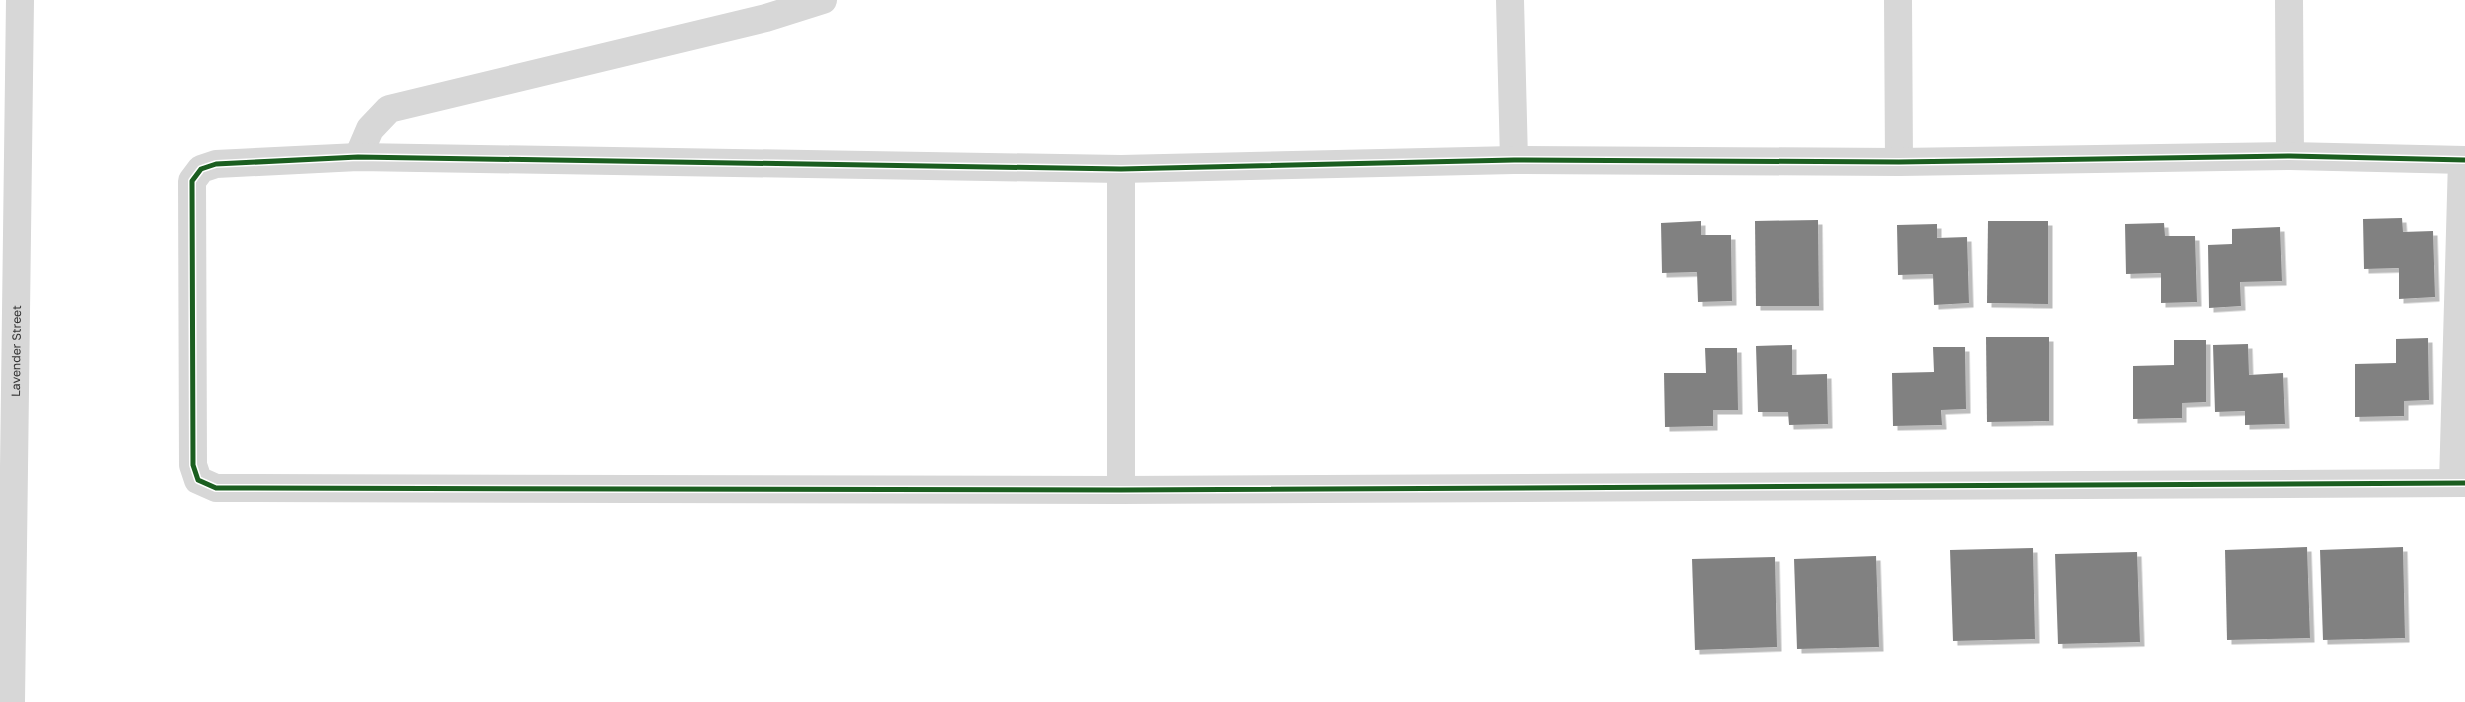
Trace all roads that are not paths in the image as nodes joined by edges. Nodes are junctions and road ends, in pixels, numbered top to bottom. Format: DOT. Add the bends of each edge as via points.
graph roads {
  1 [pos="20,0"];
  2 [pos="823,0"];
  3 [pos="1510,0"];
  4 [pos="1898,0"];
  5 [pos="2289,0"];
  6 [pos="2290,156"];
  7 [pos="358,157"];
  8 [pos="1514,160"];
  9 [pos="2463,160"];
  10 [pos="1899,162"];
  11 [pos="1122,169"];
  12 [pos="2459,483"];
  13 [pos="1121,490"];
  14 [pos="11,702"];
  1 -- 14 [label="street, Lavender Street"];
  2 -- 7 [label="street" via="766,18 389,109 370,129"];
  3 -- 8 [label="street"];
  4 -- 10 [label="street"];
  5 -- 6 [label="street"];
  6 -- 9 [label="street"];
  6 -- 10 [label="street"];
  7 -- 11 [label="street"];
  7 -- 13 [label="street" via="216,164 201,169 192,181 193,465 198,480 216,488"];
  8 -- 10 [label="street"];
  8 -- 11 [label="street"];
  9 -- 12 [label="street"];
  11 -- 13 [label="street"];
  12 -- 13 [label="street"];
}
